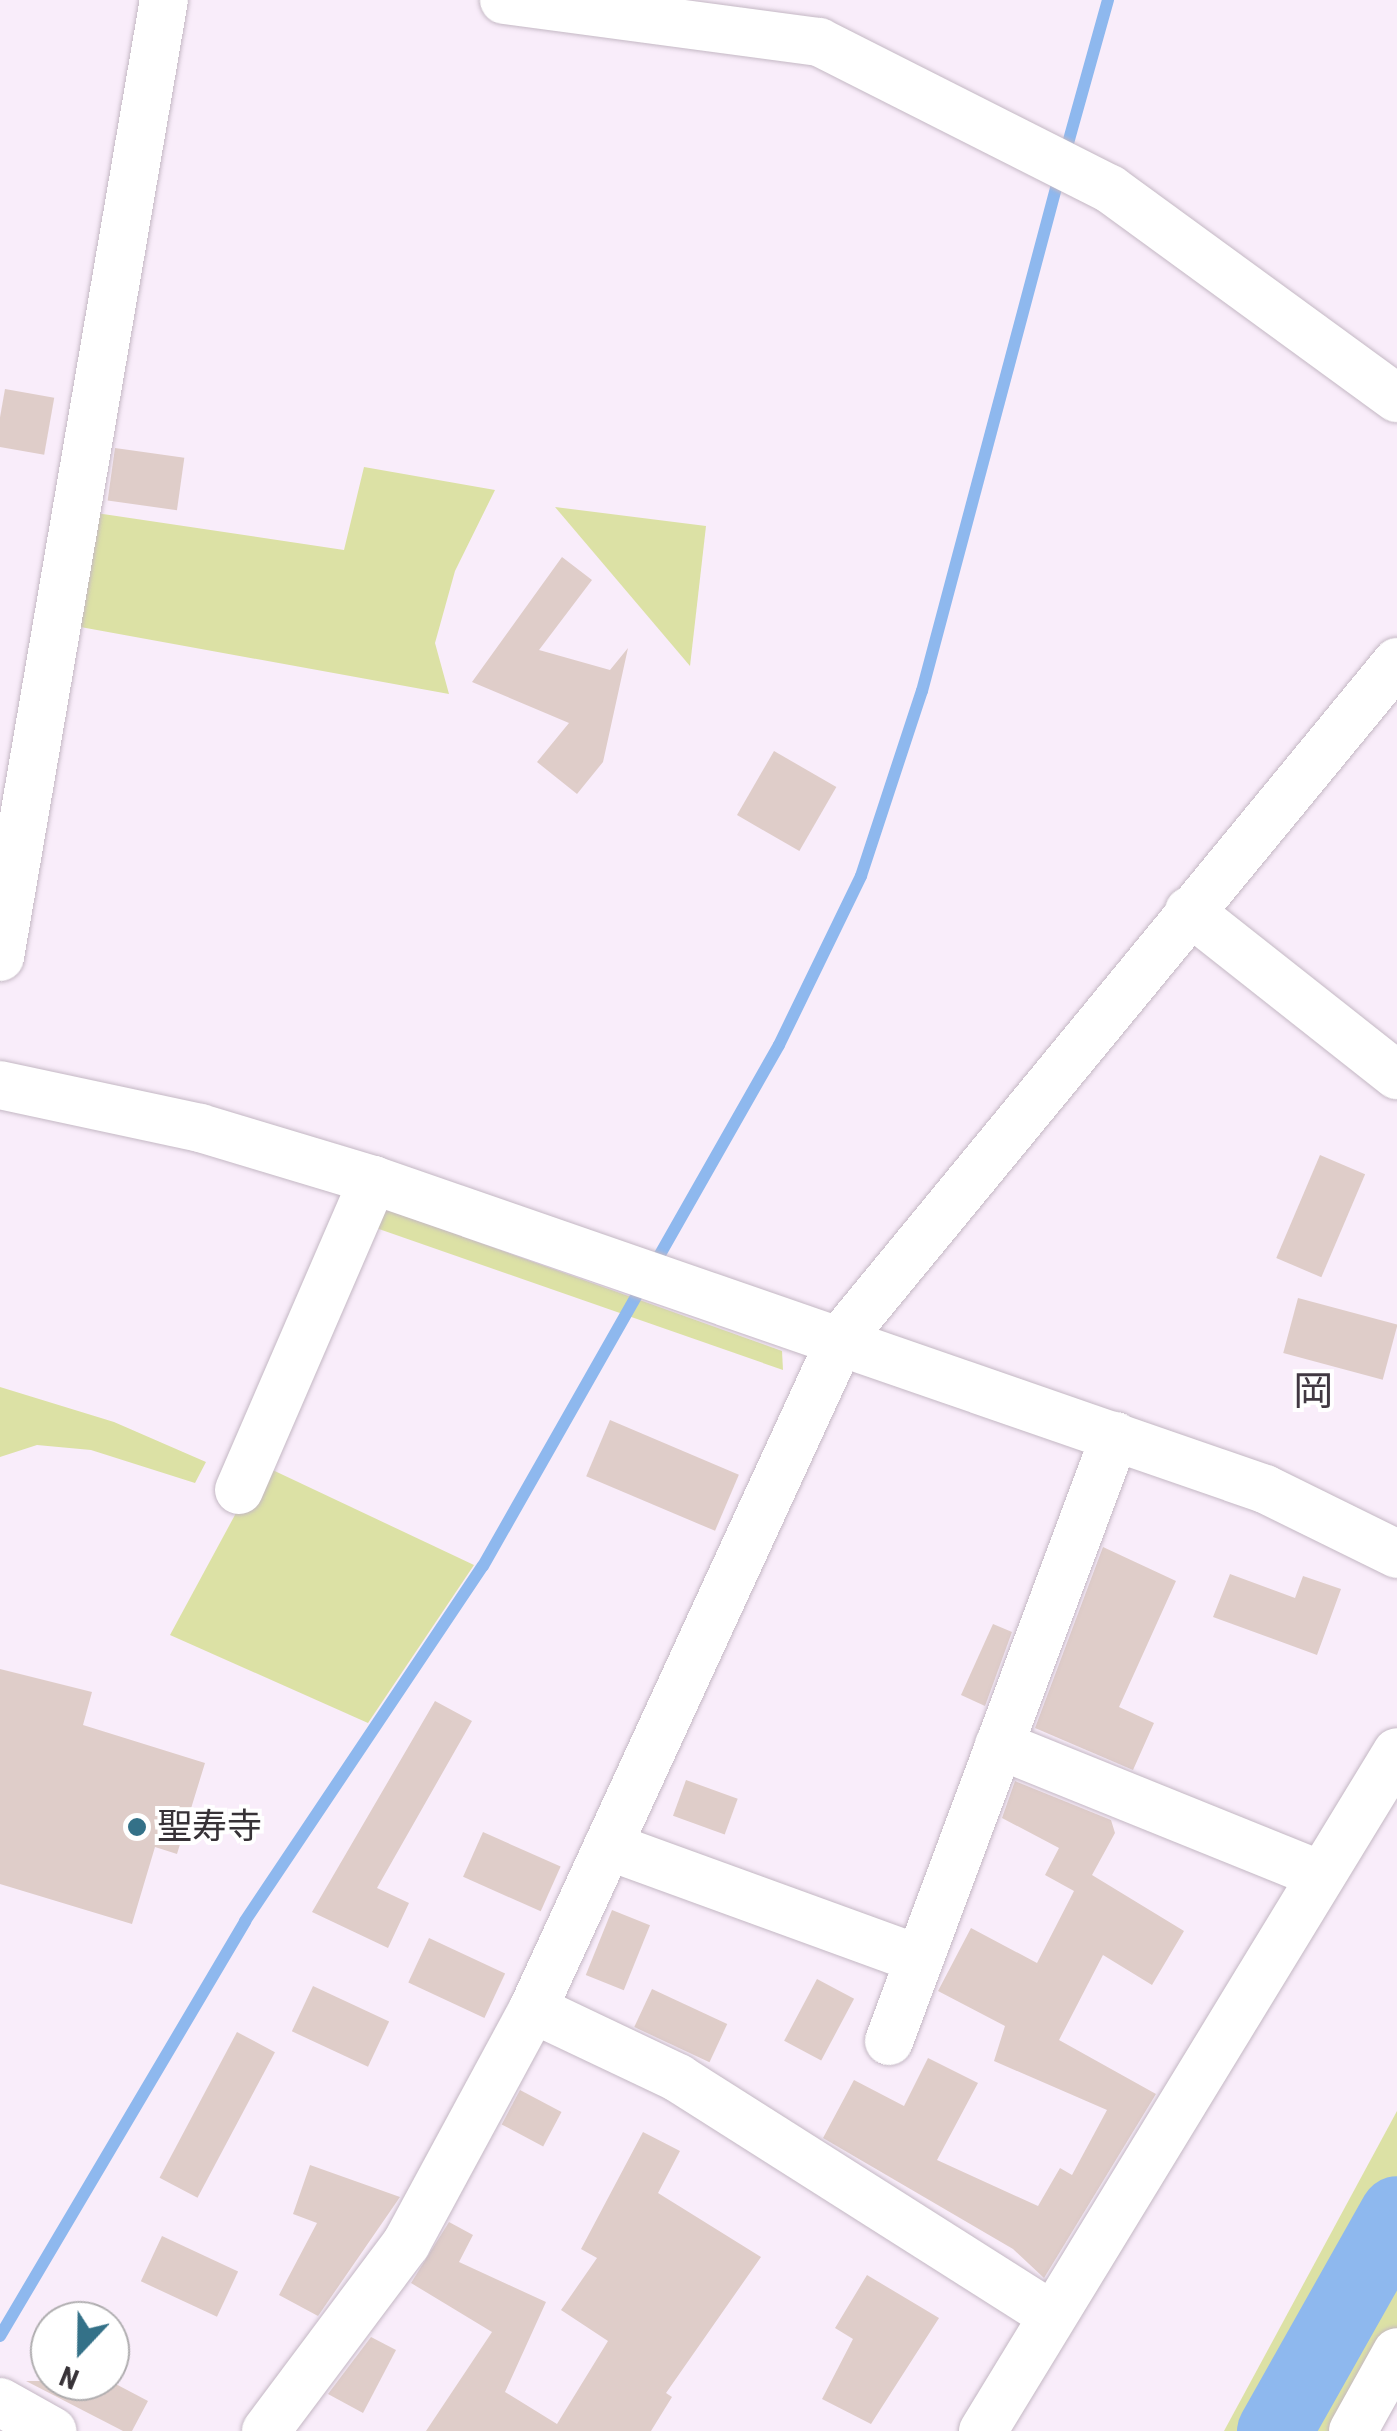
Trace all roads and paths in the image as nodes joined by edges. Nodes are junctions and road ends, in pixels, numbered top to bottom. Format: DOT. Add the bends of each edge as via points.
graph roads {
  1 [pos="164,0"];
  2 [pos="504,0"];
  3 [pos="1397,398"];
  4 [pos="1397,662"];
  5 [pos="1188,912"];
  6 [pos="0,957"];
  7 [pos="1397,1075"];
  8 [pos="0,1086"];
  9 [pos="373,1180"];
  10 [pos="842,1337"];
  11 [pos="1115,1436"];
  12 [pos="239,1490"];
  13 [pos="1397,1554"];
  14 [pos="999,1745"];
  15 [pos="1397,1752"];
  16 [pos="608,1846"];
  17 [pos="1321,1875"];
  18 [pos="919,1959"];
  19 [pos="533,2009"];
  20 [pos="889,2041"];
  21 [pos="1052,2315"];
  22 [pos="1397,2352"];
  23 [pos="0,2402"];
  24 [pos="52,2431"];
  25 [pos="266,2431"];
  26 [pos="983,2431"];
  27 [pos="1353,2431"];
  1 -- 6 [label="street"];
  2 -- 3 [label="street" via="819,42 1110,189"];
  4 -- 5 [label="street"];
  5 -- 7 [label="street"];
  5 -- 10 [label="street"];
  8 -- 9 [label="street" via="200,1128"];
  9 -- 10 [label="street"];
  9 -- 12 [label="street"];
  10 -- 11 [label="street"];
  10 -- 16 [label="street"];
  11 -- 13 [label="street" via="1265,1489"];
  11 -- 14 [label="street"];
  14 -- 17 [label="street"];
  14 -- 18 [label="street"];
  15 -- 17 [label="street"];
  16 -- 18 [label="street"];
  16 -- 19 [label="street"];
  17 -- 21 [label="street"];
  18 -- 20 [label="street"];
  19 -- 21 [label="street" via="678,2078"];
  19 -- 25 [label="street" via="406,2244"];
  21 -- 26 [label="street"];
  22 -- 27 [label="street"];
  23 -- 24 [label="street"];
}
